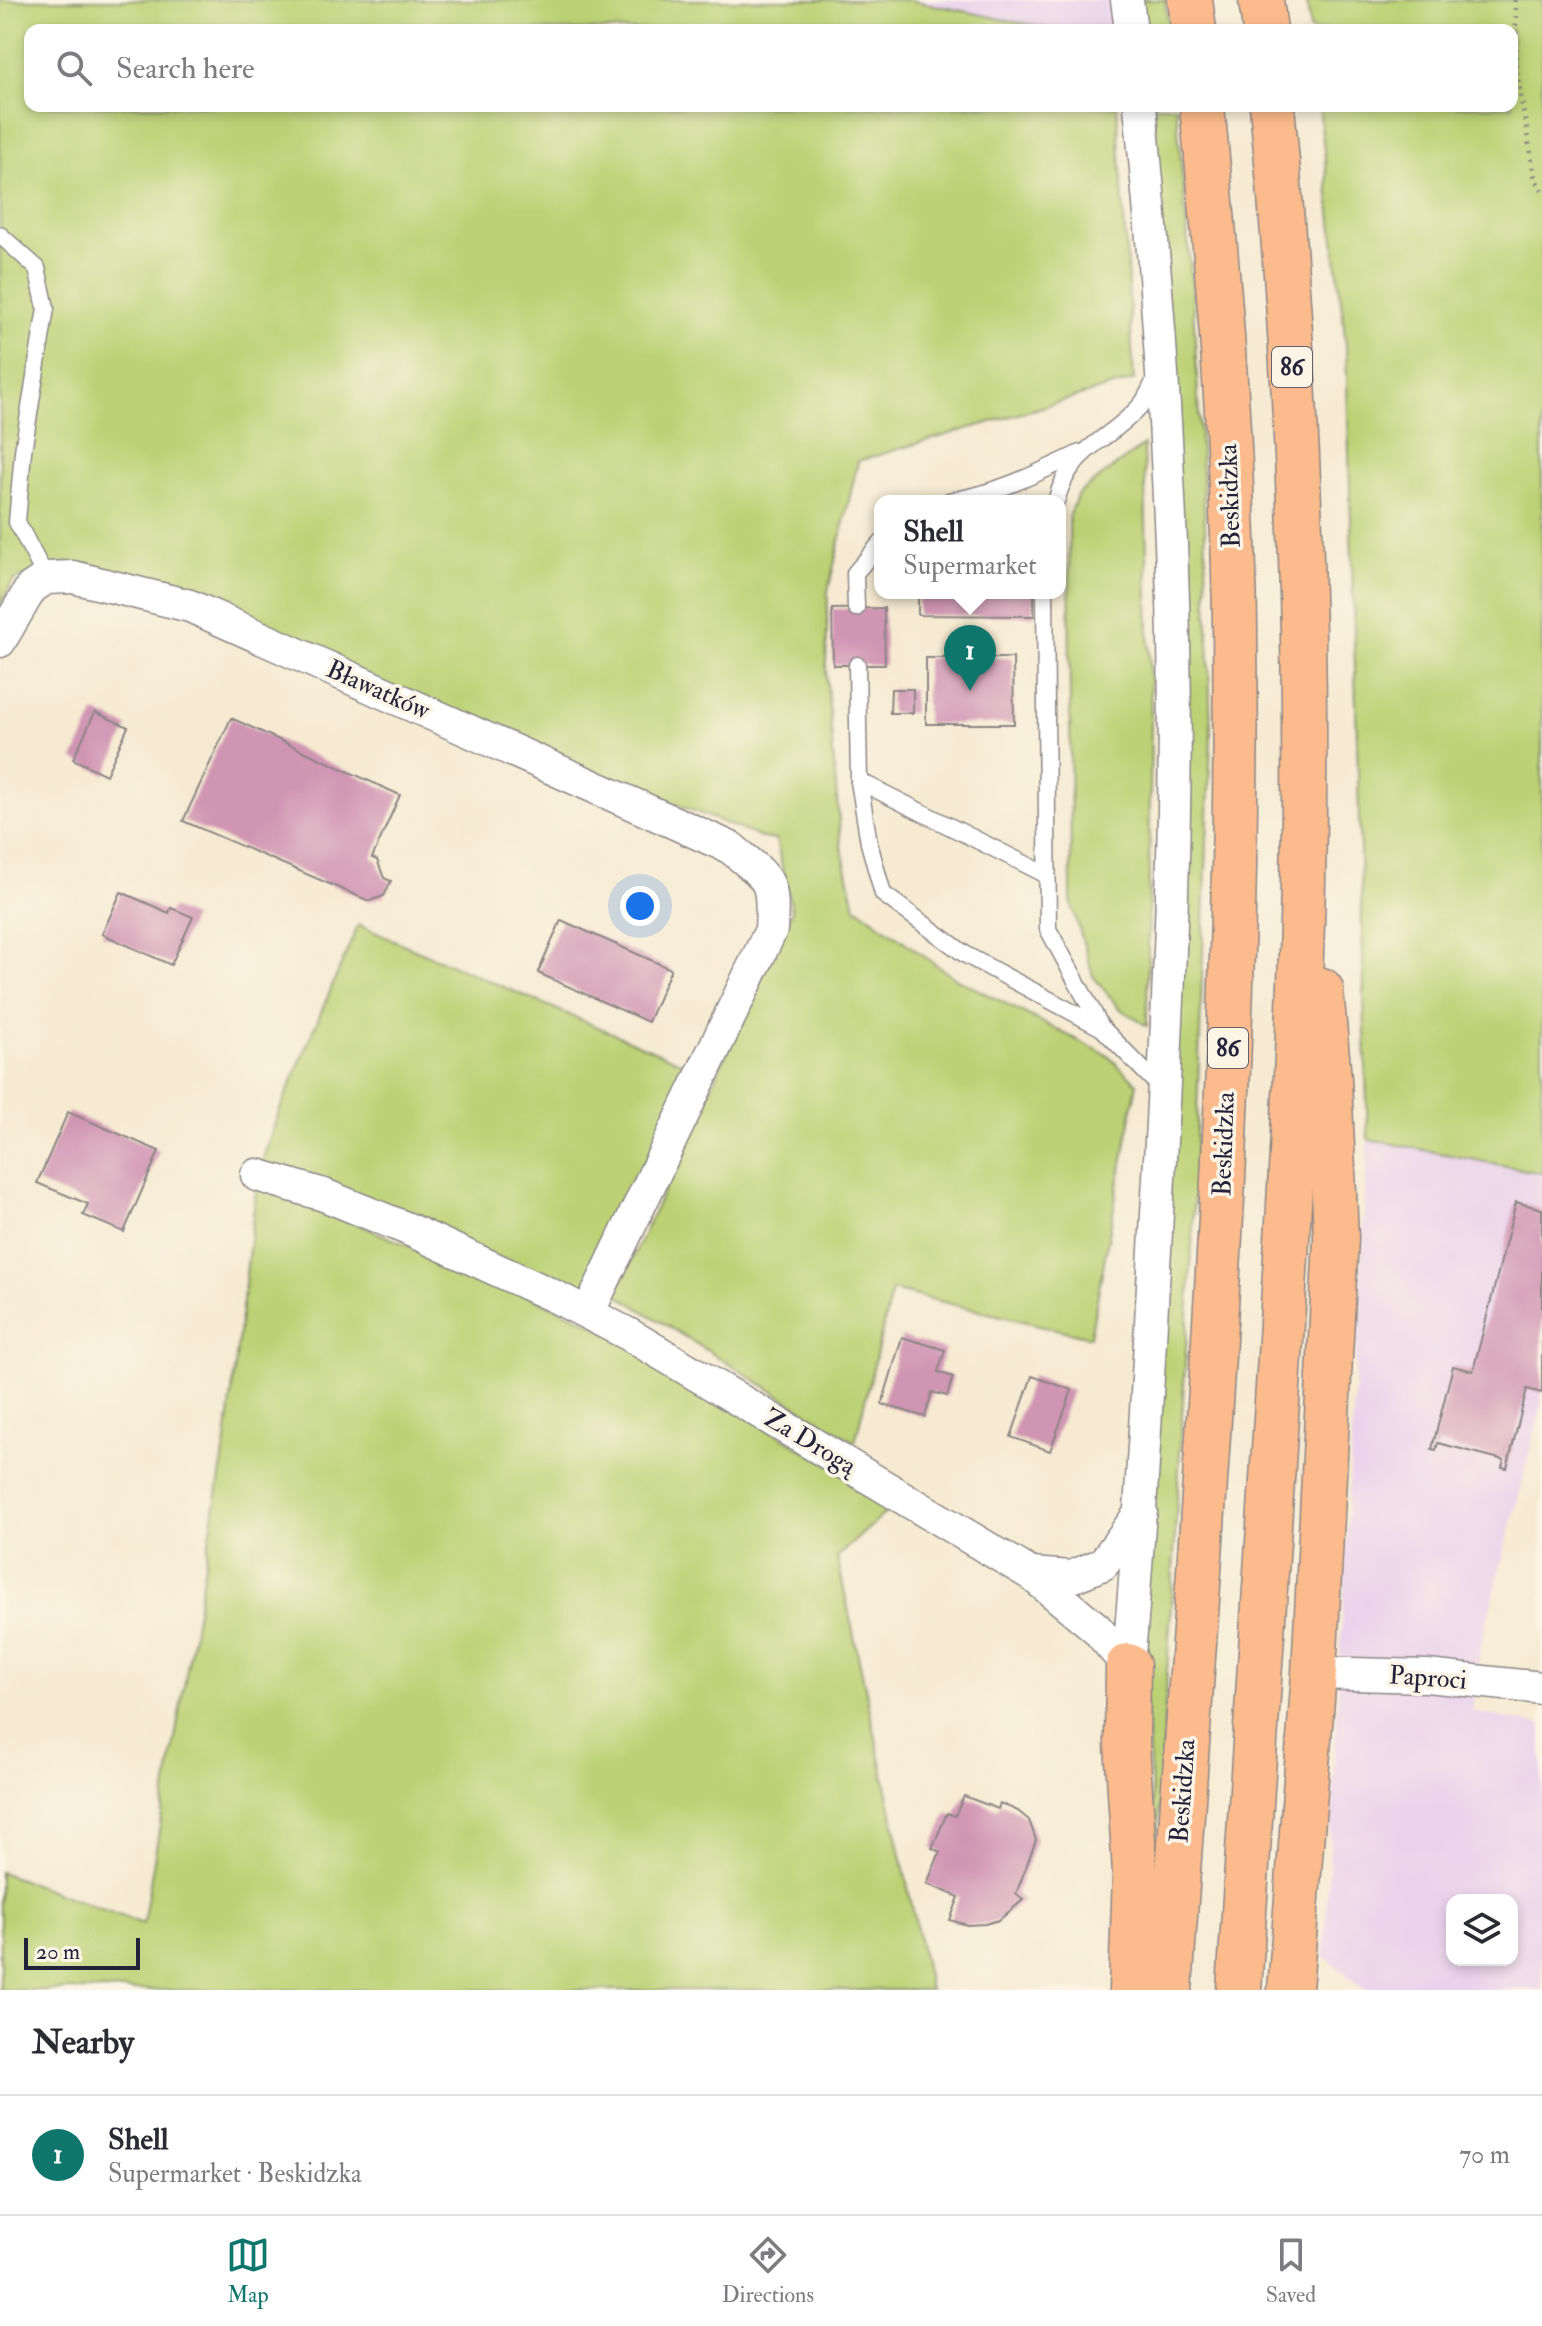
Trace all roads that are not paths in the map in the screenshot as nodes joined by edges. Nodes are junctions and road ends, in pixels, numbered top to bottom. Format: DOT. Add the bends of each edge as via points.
graph roads {
  1 [pos="1127,0"];
  2 [pos="1190,0"];
  3 [pos="1261,0"];
  4 [pos="1130,24"];
  5 [pos="1193,24"];
  6 [pos="1264,24"];
  7 [pos="1141,112"];
  8 [pos="1202,112"];
  9 [pos="1272,112"];
  10 [pos="0,235"];
  11 [pos="1160,369"];
  12 [pos="1082,452"];
  13 [pos="978,495"];
  14 [pos="1058,495"];
  15 [pos="874,551"];
  16 [pos="46,578"];
  17 [pos="1045,599"];
  18 [pos="856,608"];
  19 [pos="0,641"];
  20 [pos="857,665"];
  21 [pos="859,781"];
  22 [pos="1304,809"];
  23 [pos="1047,875"];
  24 [pos="1101,1027"];
  25 [pos="1164,1091"];
  26 [pos="257,1175"];
  27 [pos="588,1313"];
  28 [pos="1141,1512"];
  29 [pos="1031,1574"];
  30 [pos="1128,1666"];
  31 [pos="1314,1673"];
  32 [pos="1542,1688"];
  33 [pos="1131,1990"];
  34 [pos="1170,1990"];
  35 [pos="1239,1990"];
  36 [pos="1290,1990"];
  1 -- 4 [label="street"];
  2 -- 5 [label="main road"];
  3 -- 6 [label="main road"];
  7 -- 11 [label="street"];
  8 -- 34 [label="main road, Beskidzka / 86" via="1229,449 1235,808 1220,1222"];
  9 -- 22 [label="main road, 86" via="1297,448"];
  10 -- 16 [label="lane" via="37,268 46,308 17,522"];
  11 -- 12 [label="lane" via="1143,403"];
  11 -- 25 [label="street" via="1173,603 1173,852"];
  12 -- 13 [label="lane"];
  12 -- 14 [label="lane" via="1062,479"];
  15 -- 18 [label="lane" via="855,573"];
  16 -- 19 [label="street" via="31,588"];
  16 -- 27 [label="street, Bławatków" via="73,577 190,606 731,848 767,878 773,896 771,930"];
  17 -- 23 [label="lane"];
  20 -- 21 [label="lane"];
  21 -- 23 [label="lane"];
  21 -- 24 [label="lane" via="883,894 966,955"];
  22 -- 31 [label="main road" via="1329,1079 1336,1238"];
  22 -- 35 [label="main road, 86" via="1288,1222"];
  23 -- 24 [label="lane" via="1048,929"];
  24 -- 25 [label="lane"];
  25 -- 28 [label="street"];
  26 -- 27 [label="street, Za Drogą" via="408,1229"];
  27 -- 29 [label="street, Za Drogą"];
  28 -- 29 [label="street, Za Drogą" via="1103,1564 1071,1577"];
  28 -- 30 [label="street"];
  29 -- 30 [label="street, Za Drogą" via="1096,1628"];
  30 -- 33 [label="main road" via="1135,1873"];
  31 -- 32 [label="street, Paproci" via="1427,1676"];
  31 -- 36 [label="main road"];
}
